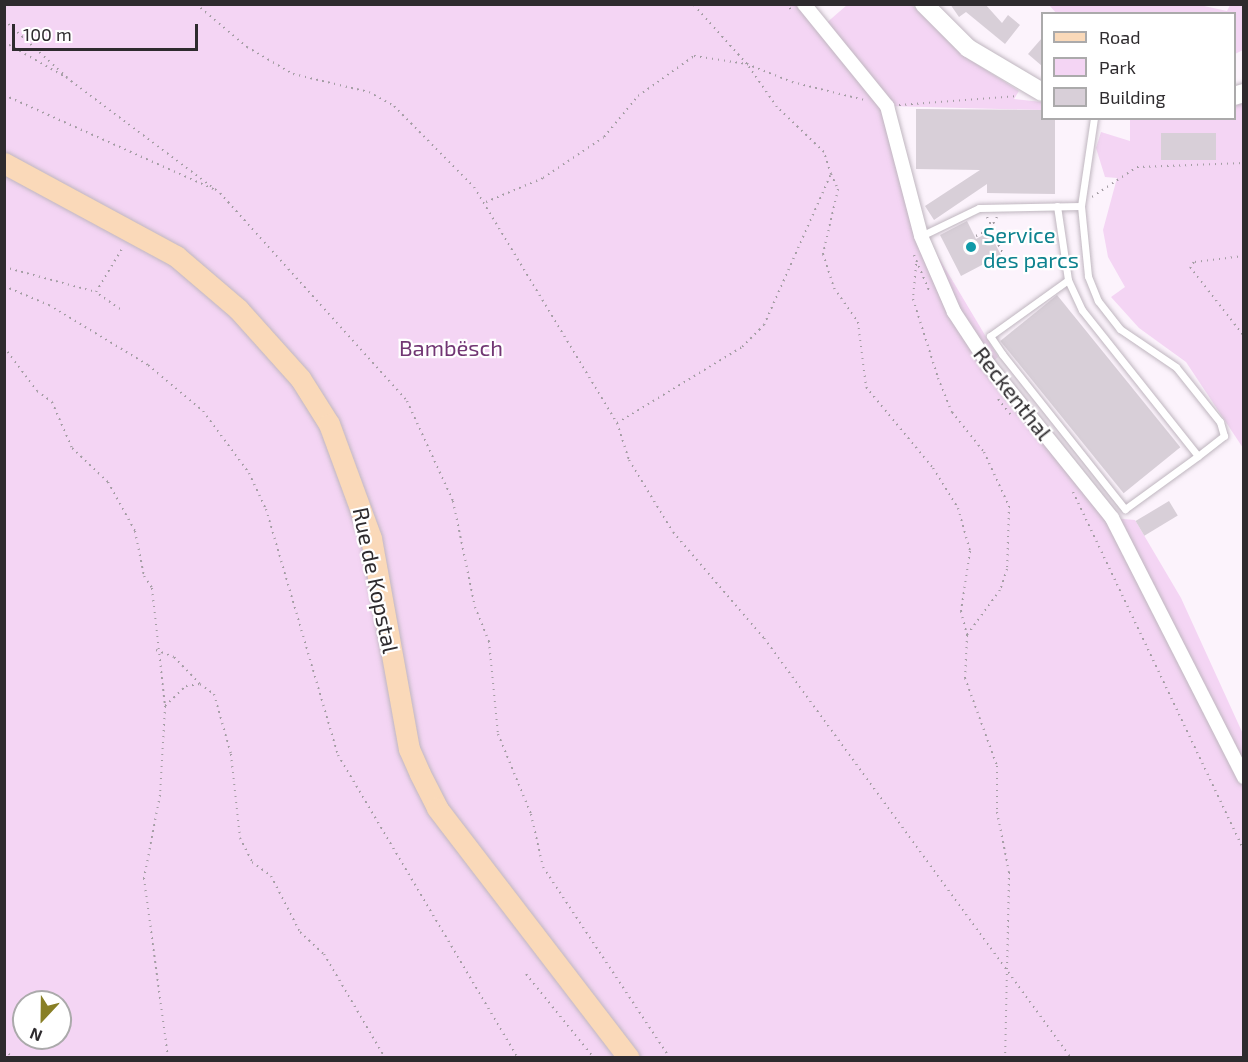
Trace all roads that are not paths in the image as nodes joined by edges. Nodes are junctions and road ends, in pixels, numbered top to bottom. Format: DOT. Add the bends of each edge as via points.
graph roads {
  1 [pos="804,4"];
  2 [pos="924,4"];
  3 [pos="1039,90"];
  4 [pos="1094,120"];
  5 [pos="4,163"];
  6 [pos="1057,206"];
  7 [pos="1081,206"];
  8 [pos="921,236"];
  9 [pos="1068,280"];
  10 [pos="1020,376"];
  11 [pos="1006,387"];
  12 [pos="1198,456"];
  13 [pos="1125,508"];
  14 [pos="1112,518"];
  15 [pos="1244,777"];
  16 [pos="629,1058"];
  1 -- 8 [label="street, Reckenthal" via="887,106"];
  2 -- 3 [label="main road" via="968,48"];
  4 -- 7 [label="lane"];
  5 -- 16 [label="main road, Rue de Kopstal" via="176,256 238,309 300,378 329,424 371,538 409,749 420,774 437,808"];
  6 -- 7 [label="lane"];
  6 -- 8 [label="lane" via="979,208"];
  6 -- 9 [label="lane"];
  7 -- 12 [label="lane" via="1088,276 1098,301 1120,329 1176,368 1220,422 1224,436"];
  8 -- 11 [label="street, Reckenthal" via="954,312"];
  9 -- 10 [label="lane" via="990,336"];
  9 -- 12 [label="lane" via="1082,310"];
  10 -- 11 [label="lane"];
  10 -- 13 [label="lane"];
  11 -- 14 [label="street, Reckenthal"];
  12 -- 13 [label="lane"];
  13 -- 14 [label="lane"];
  14 -- 15 [label="street, Reckenthal"];
}
